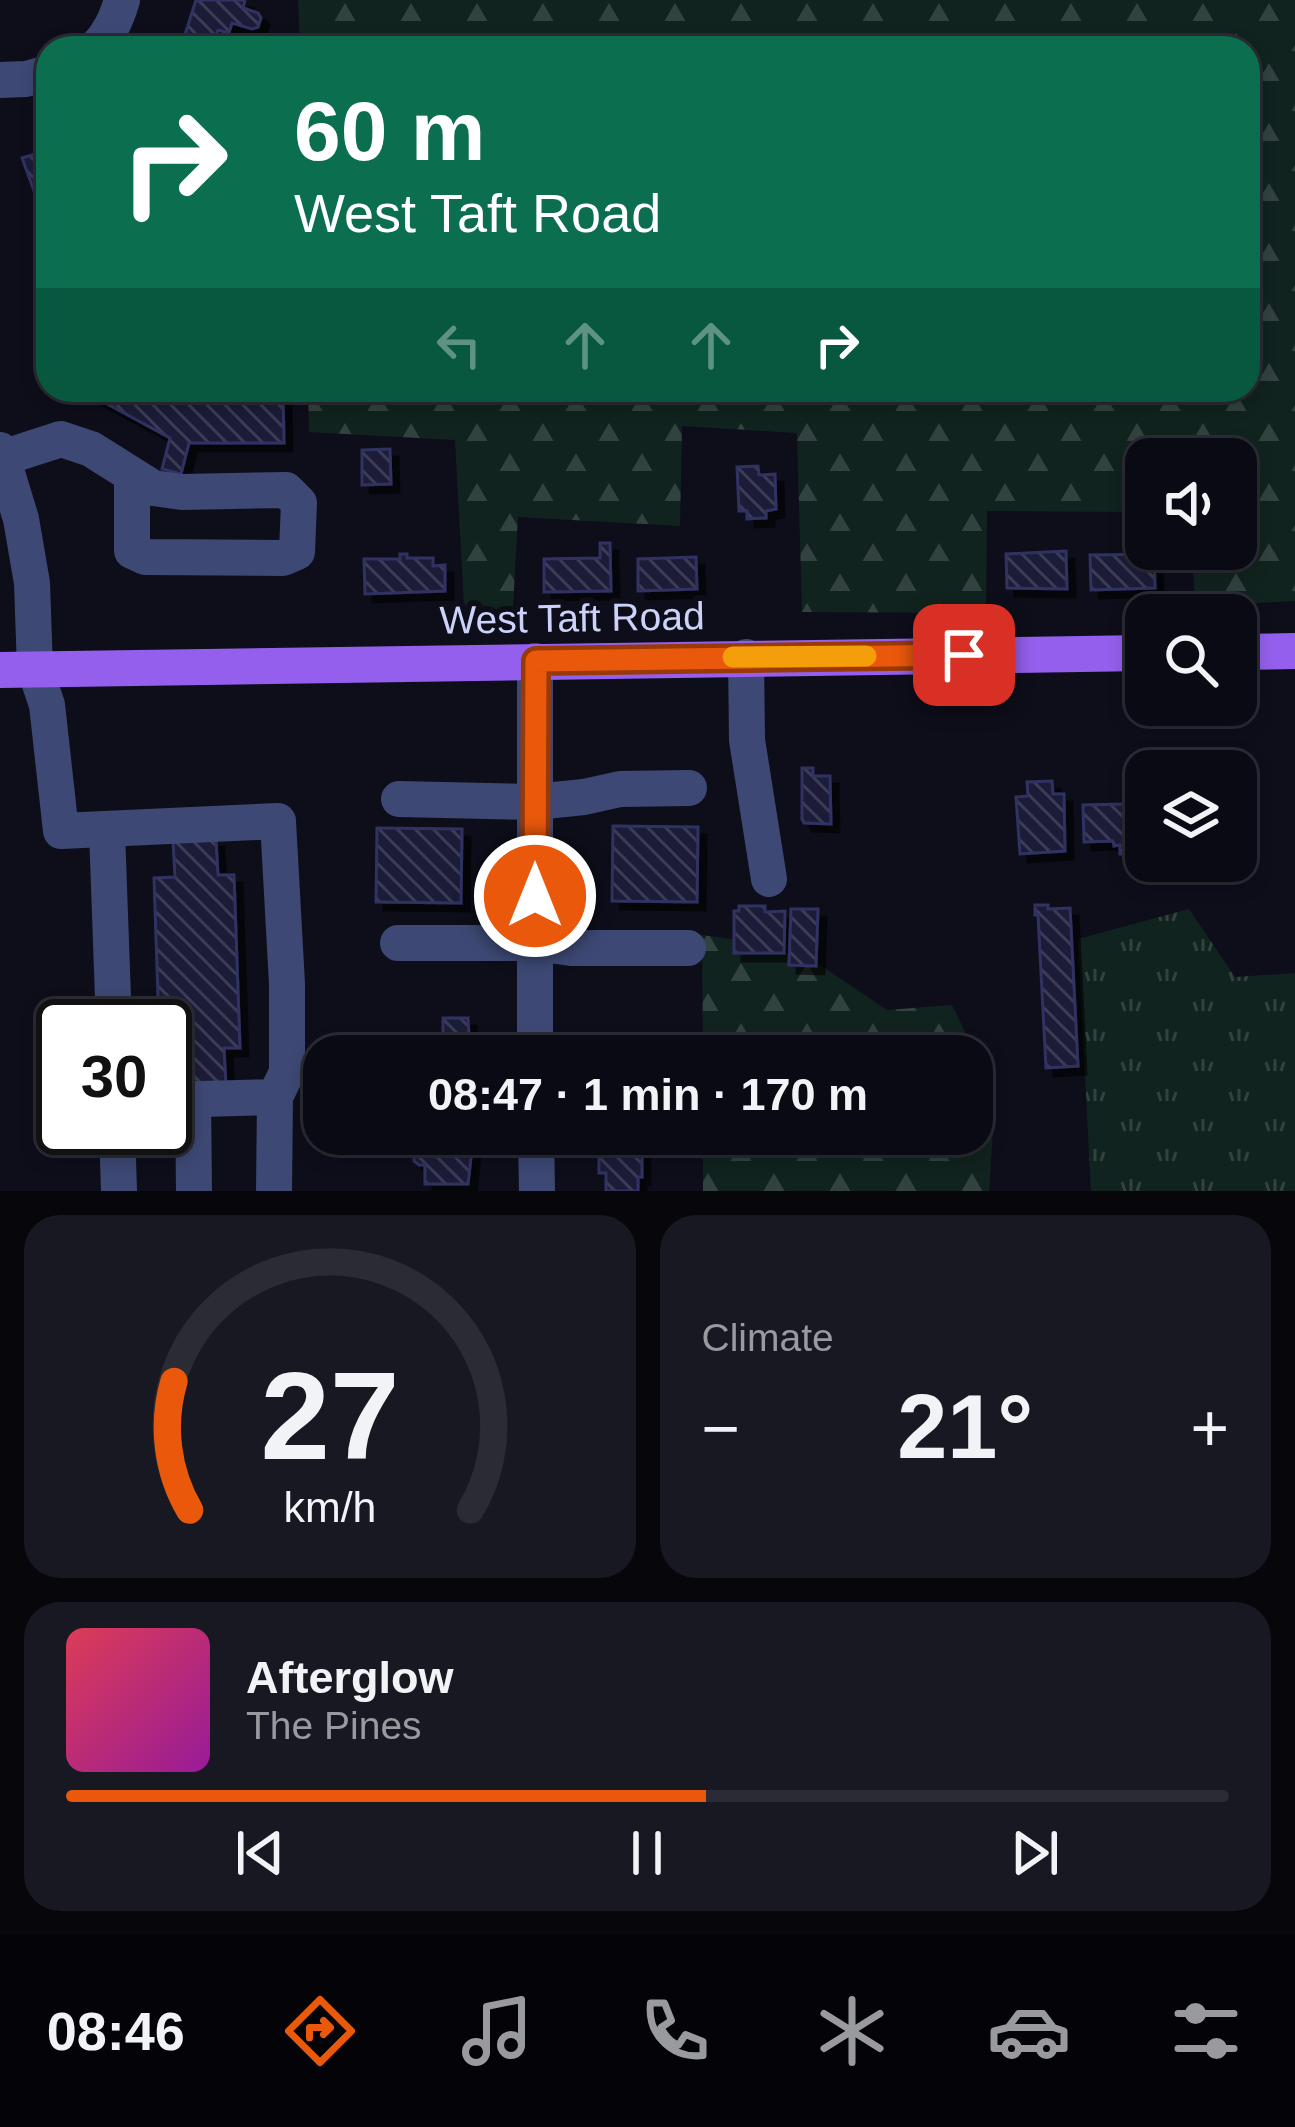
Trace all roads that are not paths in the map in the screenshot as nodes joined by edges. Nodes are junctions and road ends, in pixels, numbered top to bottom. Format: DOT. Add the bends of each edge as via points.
graph roads {
  1 [pos="122,0"];
  2 [pos="106,36"];
  3 [pos="36,76"];
  4 [pos="0,80"];
  5 [pos="1,454"];
  6 [pos="132,475"];
  7 [pos="1295,651"];
  8 [pos="1257,652"];
  9 [pos="1125,653"];
  10 [pos="746,657"];
  11 [pos="536,661"];
  12 [pos="18,670"];
  13 [pos="689,788"];
  14 [pos="399,799"];
  15 [pos="535,802"];
  16 [pos="107,831"];
  17 [pos="769,878"];
  18 [pos="398,944"];
  19 [pos="535,944"];
  20 [pos="688,948"];
  21 [pos="113,999"];
  22 [pos="535,1035"];
  23 [pos="275,1097"];
  24 [pos="192,1099"];
  25 [pos="118,1155"];
  26 [pos="188,1155"];
  27 [pos="536,1155"];
  28 [pos="119,1191"];
  29 [pos="194,1191"];
  30 [pos="274,1191"];
  31 [pos="537,1191"];
  1 -- 2 [label="street"];
  3 -- 4 [label="street"];
  5 -- 6 [label="street" via="61,439"];
  5 -- 12 [label="street" via="32,584"];
  6 -- 6 [label="street" via="182,492 286,490 298,503 297,552 145,557 132,550"];
  7 -- 8 [label="main road"];
  9 -- 10 [label="main road, West Taft Road"];
  10 -- 11 [label="main road, West Taft Road"];
  10 -- 17 [label="street" via="747,740"];
  11 -- 12 [label="main road, West Taft Road"];
  11 -- 15 [label="street"];
  12 -- 16 [label="street" via="47,705 61,831"];
  13 -- 15 [label="street"];
  14 -- 15 [label="street"];
  15 -- 19 [label="street"];
  16 -- 21 [label="street"];
  16 -- 23 [label="street" via="278,821 287,1072"];
  18 -- 19 [label="street"];
  19 -- 20 [label="street"];
  19 -- 22 [label="street"];
  23 -- 24 [label="street"];
  23 -- 30 [label="street"];
  25 -- 28 [label="street"];
  26 -- 29 [label="street"];
  27 -- 31 [label="street"];
}
